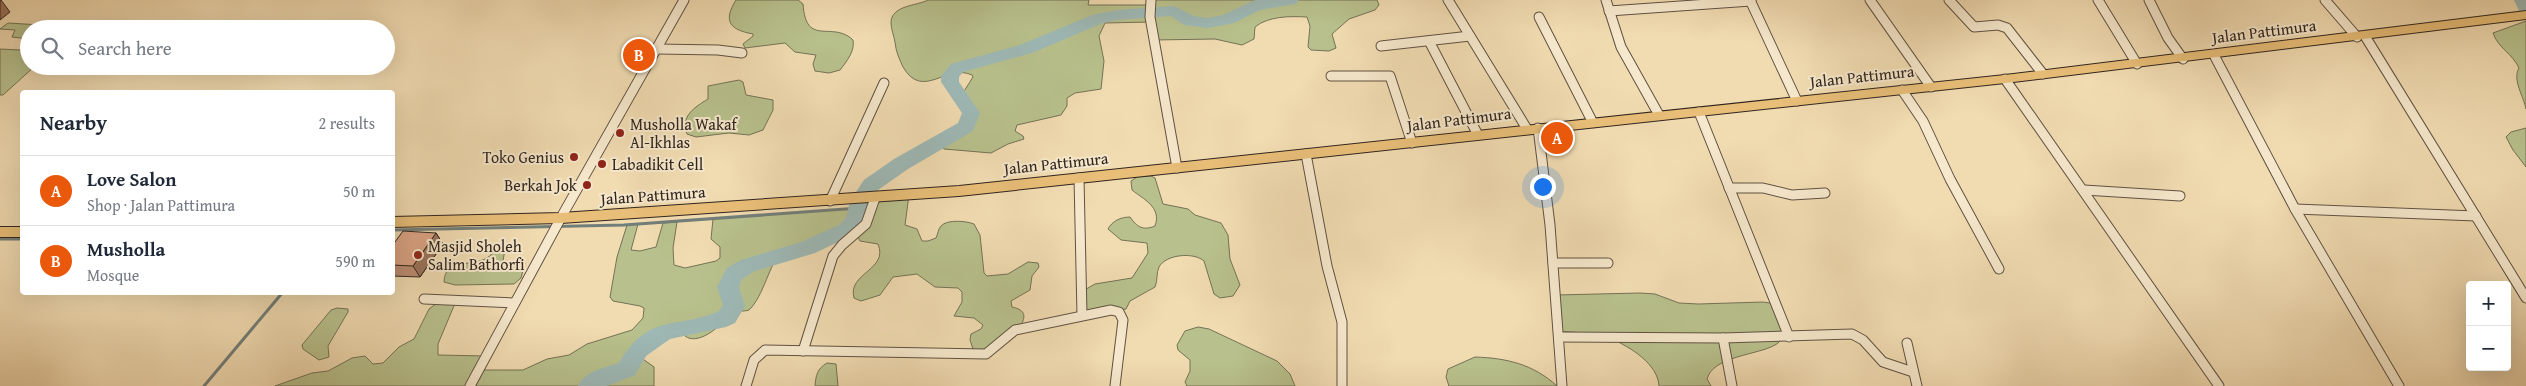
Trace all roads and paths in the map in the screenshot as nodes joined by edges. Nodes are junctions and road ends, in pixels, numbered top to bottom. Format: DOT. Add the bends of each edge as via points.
graph roads {
  1 [pos="684,0"];
  2 [pos="1448,0"];
  3 [pos="1606,0"];
  4 [pos="1750,0"];
  5 [pos="1870,0"];
  6 [pos="1949,0"];
  7 [pos="2098,0"];
  8 [pos="2149,0"];
  9 [pos="2325,0"];
  10 [pos="1151,2"];
  11 [pos="1609,11"];
  12 [pos="2524,16"];
  13 [pos="1539,17"];
  14 [pos="1150,18"];
  15 [pos="1470,36"];
  16 [pos="2361,36"];
  17 [pos="1428,41"];
  18 [pos="1380,46"];
  19 [pos="657,49"];
  20 [pos="742,54"];
  21 [pos="2214,55"];
  22 [pos="2183,59"];
  23 [pos="2137,64"];
  24 [pos="2043,74"];
  25 [pos="1331,76"];
  26 [pos="2005,79"];
  27 [pos="884,82"];
  28 [pos="1932,87"];
  29 [pos="1902,90"];
  30 [pos="1797,101"];
  31 [pos="1699,112"];
  32 [pos="1659,115"];
  33 [pos="1592,121"];
  34 [pos="1532,128"];
  35 [pos="1478,135"];
  36 [pos="1412,143"];
  37 [pos="1306,154"];
  38 [pos="1177,168"];
  39 [pos="1079,178"];
  40 [pos="1729,188"];
  41 [pos="2084,190"];
  42 [pos="1825,193"];
  43 [pos="2180,196"];
  44 [pos="871,198"];
  45 [pos="830,201"];
  46 [pos="2295,209"];
  47 [pos="2476,216"];
  48 [pos="560,221"];
  49 [pos="395,222"];
  50 [pos="0,232"];
  51 [pos="20,232"];
  52 [pos="1553,263"];
  53 [pos="1608,263"];
  54 [pos="1999,269"];
  55 [pos="2526,298"];
  56 [pos="424,300"];
  57 [pos="514,303"];
  58 [pos="1082,315"];
  59 [pos="1789,336"];
  60 [pos="1558,337"];
  61 [pos="1723,338"];
  62 [pos="1907,343"];
  63 [pos="803,351"];
  64 [pos="1914,372"];
  65 [pos="470,386"];
  66 [pos="746,386"];
  67 [pos="1115,386"];
  68 [pos="1342,386"];
  69 [pos="1562,386"];
  70 [pos="1732,386"];
  71 [pos="1917,386"];
  72 [pos="2220,386"];
  73 [pos="2399,386"];
  1 -- 19 [label="street"];
  2 -- 15 [label="street"];
  3 -- 11 [label="street"];
  4 -- 11 [label="street"];
  4 -- 30 [label="street"];
  5 -- 28 [label="street"];
  6 -- 24 [label="street" via="1974,27 1998,25 2007,28"];
  7 -- 23 [label="street"];
  8 -- 22 [label="street" via="2168,38"];
  9 -- 16 [label="street"];
  10 -- 14 [label="street"];
  11 -- 32 [label="street" via="1622,47"];
  12 -- 16 [label="main road, Jalan Pattimura"];
  13 -- 33 [label="street"];
  14 -- 38 [label="street"];
  15 -- 17 [label="street"];
  15 -- 34 [label="street"];
  16 -- 21 [label="main road, Jalan Pattimura"];
  16 -- 47 [label="street"];
  17 -- 18 [label="street"];
  17 -- 35 [label="street"];
  19 -- 20 [label="street" via="718,50"];
  19 -- 48 [label="street"];
  21 -- 22 [label="main road, Jalan Pattimura"];
  21 -- 46 [label="street"];
  22 -- 23 [label="main road, Jalan Pattimura"];
  23 -- 24 [label="main road, Jalan Pattimura"];
  24 -- 26 [label="main road, Jalan Pattimura"];
  25 -- 36 [label="street" via="1390,76"];
  26 -- 28 [label="main road, Jalan Pattimura"];
  26 -- 41 [label="street"];
  27 -- 45 [label="street"];
  28 -- 29 [label="main road, Jalan Pattimura"];
  29 -- 30 [label="main road, Jalan Pattimura"];
  29 -- 54 [label="street" via="1923,121"];
  30 -- 31 [label="main road, Jalan Pattimura"];
  31 -- 32 [label="main road, Jalan Pattimura"];
  31 -- 40 [label="street"];
  32 -- 33 [label="main road, Jalan Pattimura"];
  33 -- 34 [label="main road, Jalan Pattimura"];
  34 -- 35 [label="main road, Jalan Pattimura"];
  34 -- 52 [label="street"];
  35 -- 36 [label="main road, Jalan Pattimura"];
  36 -- 37 [label="main road, Jalan Pattimura"];
  37 -- 38 [label="main road, Jalan Pattimura"];
  37 -- 68 [label="street" via="1327,266 1342,322"];
  38 -- 39 [label="main road, Jalan Pattimura"];
  39 -- 44 [label="main road, Jalan Pattimura"];
  39 -- 58 [label="street"];
  40 -- 42 [label="street" via="1763,188 1792,195"];
  40 -- 59 [label="street"];
  41 -- 43 [label="street"];
  41 -- 72 [label="street"];
  44 -- 45 [label="main road, Jalan Pattimura"];
  44 -- 63 [label="street" via="868,223 842,243 833,256"];
  45 -- 48 [label="main road, Jalan Pattimura"];
  46 -- 47 [label="street"];
  46 -- 73 [label="street"];
  47 -- 55 [label="street"];
  48 -- 49 [label="main road, Jalan Pattimura"];
  48 -- 57 [label="street"];
  50 -- 51 [label="main road"];
  52 -- 53 [label="street"];
  52 -- 60 [label="street"];
  56 -- 57 [label="street"];
  57 -- 65 [label="street"];
  58 -- 63 [label="street" via="1015,330 986,354"];
  58 -- 67 [label="street" via="1111,310 1119,312 1123,320"];
  59 -- 61 [label="street"];
  59 -- 64 [label="street" via="1852,334 1864,338 1874,355 1892,368"];
  60 -- 61 [label="street"];
  60 -- 69 [label="street"];
  61 -- 70 [label="street"];
  62 -- 64 [label="street"];
  63 -- 66 [label="street" via="765,350 758,353"];
  64 -- 71 [label="street"];
}
